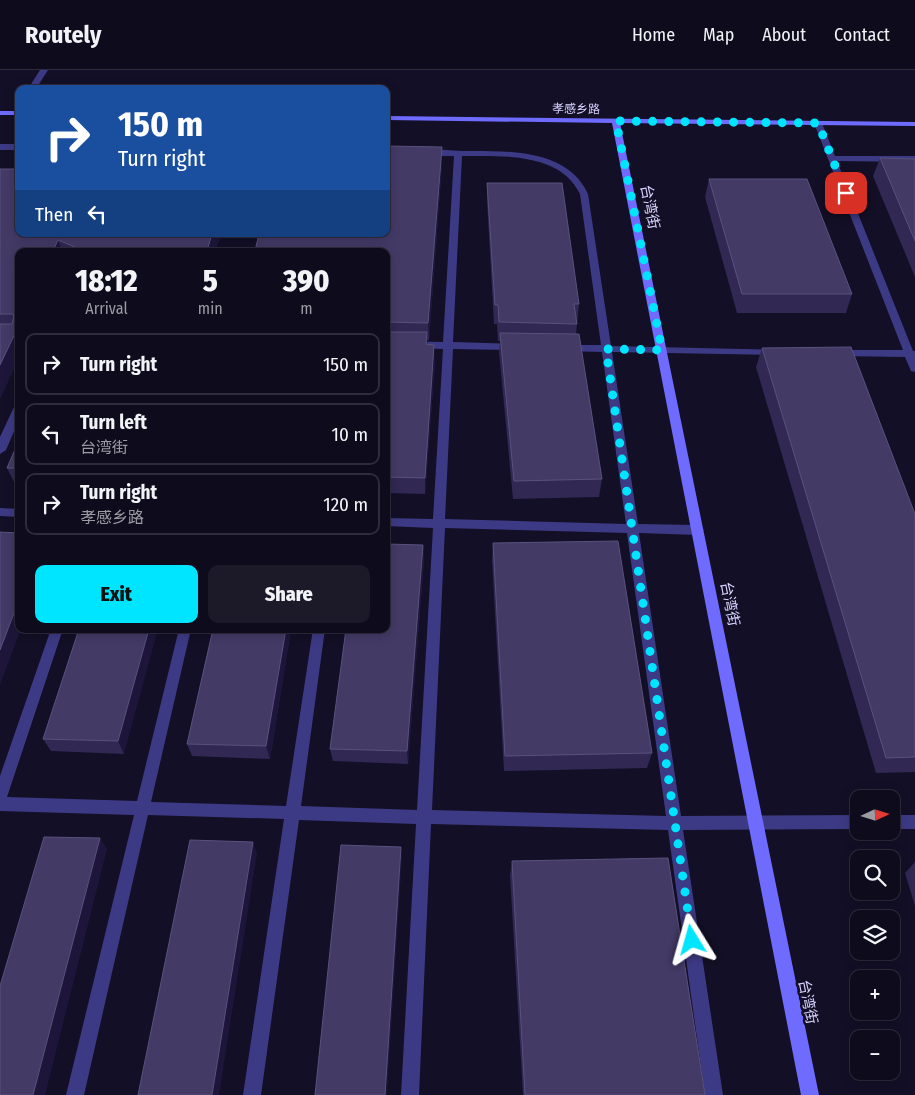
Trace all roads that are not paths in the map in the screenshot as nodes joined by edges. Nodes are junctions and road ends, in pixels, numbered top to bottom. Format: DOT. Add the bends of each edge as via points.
graph roads {
  1 [pos="44,70"];
  2 [pos="35,85"];
  3 [pos="0,113"];
  4 [pos="15,113"];
  5 [pos="390,118"];
  6 [pos="616,121"];
  7 [pos="818,123"];
  8 [pos="915,124"];
  9 [pos="0,147"];
  10 [pos="15,147"];
  11 [pos="413,153"];
  12 [pos="458,154"];
  13 [pos="832,158"];
  14 [pos="915,159"];
  15 [pos="390,344"];
  16 [pos="448,346"];
  17 [pos="527,347"];
  18 [pos="557,348"];
  19 [pos="606,349"];
  20 [pos="662,350"];
  21 [pos="790,352"];
  22 [pos="830,353"];
  23 [pos="912,354"];
  24 [pos="915,369"];
  25 [pos="15,416"];
  26 [pos="0,450"];
  27 [pos="0,512"];
  28 [pos="15,513"];
  29 [pos="390,522"];
  30 [pos="439,523"];
  31 [pos="633,528"];
  32 [pos="698,530"];
  33 [pos="55,633"];
  34 [pos="184,633"];
  35 [pos="318,633"];
  36 [pos="0,797"];
  37 [pos="0,804"];
  38 [pos="143,808"];
  39 [pos="293,813"];
  40 [pos="424,817"];
  41 [pos="757,822"];
  42 [pos="850,822"];
  43 [pos="900,822"];
  44 [pos="915,822"];
  45 [pos="675,823"];
  46 [pos="75,1095"];
  47 [pos="252,1095"];
  48 [pos="410,1095"];
  49 [pos="714,1095"];
  50 [pos="810,1095"];
  1 -- 2 [label="street"];
  3 -- 4 [label="main road"];
  5 -- 6 [label="main road, 孝感乡路"];
  6 -- 7 [label="main road, 孝感乡路"];
  6 -- 20 [label="main road, 台湾街"];
  7 -- 8 [label="main road, 孝感乡路"];
  7 -- 13 [label="street"];
  9 -- 10 [label="street"];
  11 -- 12 [label="street"];
  12 -- 16 [label="street"];
  12 -- 19 [label="street" via="514,154 552,165 577,179 584,194"];
  13 -- 14 [label="street"];
  13 -- 23 [label="street"];
  15 -- 16 [label="street"];
  16 -- 17 [label="street"];
  16 -- 30 [label="street"];
  18 -- 19 [label="street"];
  19 -- 20 [label="street"];
  19 -- 31 [label="street"];
  20 -- 21 [label="street"];
  20 -- 32 [label="main road, 台湾街"];
  22 -- 23 [label="street"];
  23 -- 24 [label="street"];
  25 -- 26 [label="street"];
  27 -- 28 [label="street"];
  29 -- 30 [label="street"];
  30 -- 31 [label="street"];
  30 -- 40 [label="street"];
  31 -- 32 [label="street"];
  31 -- 45 [label="street"];
  32 -- 41 [label="main road, 台湾街"];
  33 -- 36 [label="street"];
  34 -- 38 [label="street"];
  35 -- 39 [label="street"];
  37 -- 38 [label="street"];
  38 -- 39 [label="street"];
  38 -- 46 [label="street"];
  39 -- 40 [label="street"];
  39 -- 47 [label="street"];
  40 -- 45 [label="street"];
  40 -- 48 [label="street"];
  41 -- 42 [label="street"];
  41 -- 45 [label="street"];
  41 -- 50 [label="main road, 台湾街"];
  43 -- 44 [label="street"];
  45 -- 49 [label="street"];
}
